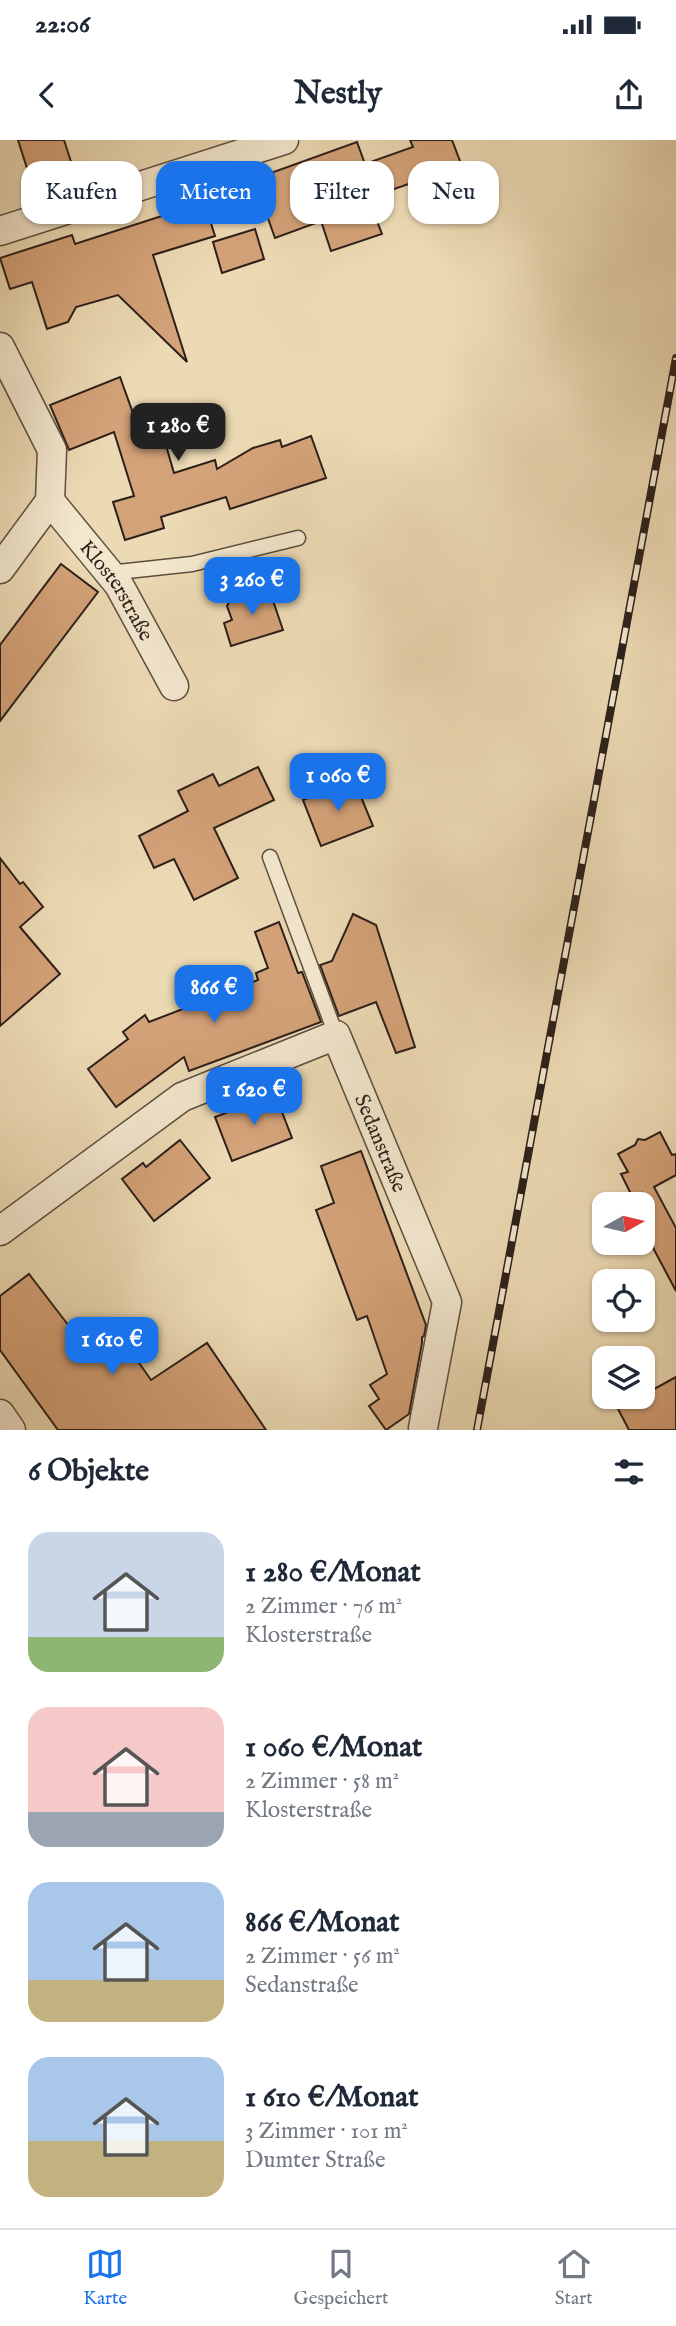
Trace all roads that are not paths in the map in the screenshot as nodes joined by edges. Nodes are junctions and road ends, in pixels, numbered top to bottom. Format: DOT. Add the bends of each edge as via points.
graph roads {
  1 [pos="284,140"];
  2 [pos="0,231"];
  3 [pos="0,347"];
  4 [pos="50,501"];
  5 [pos="298,538"];
  6 [pos="0,569"];
  7 [pos="108,573"];
  8 [pos="174,685"];
  9 [pos="270,857"];
  10 [pos="336,1035"];
  11 [pos="0,1231"];
  12 [pos="0,1414"];
  13 [pos="424,1428"];
  14 [pos="11,1430"];
  1 -- 2 [label="street"];
  3 -- 4 [label="street" via="52,450"];
  4 -- 6 [label="street"];
  4 -- 7 [label="street, Klosterstraße"];
  5 -- 7 [label="lane" via="192,564"];
  7 -- 8 [label="street, Klosterstraße"];
  9 -- 10 [label="lane"];
  10 -- 11 [label="street" via="182,1097"];
  10 -- 13 [label="street, Sedanstraße" via="447,1302"];
  12 -- 14 [label="street"];
}
